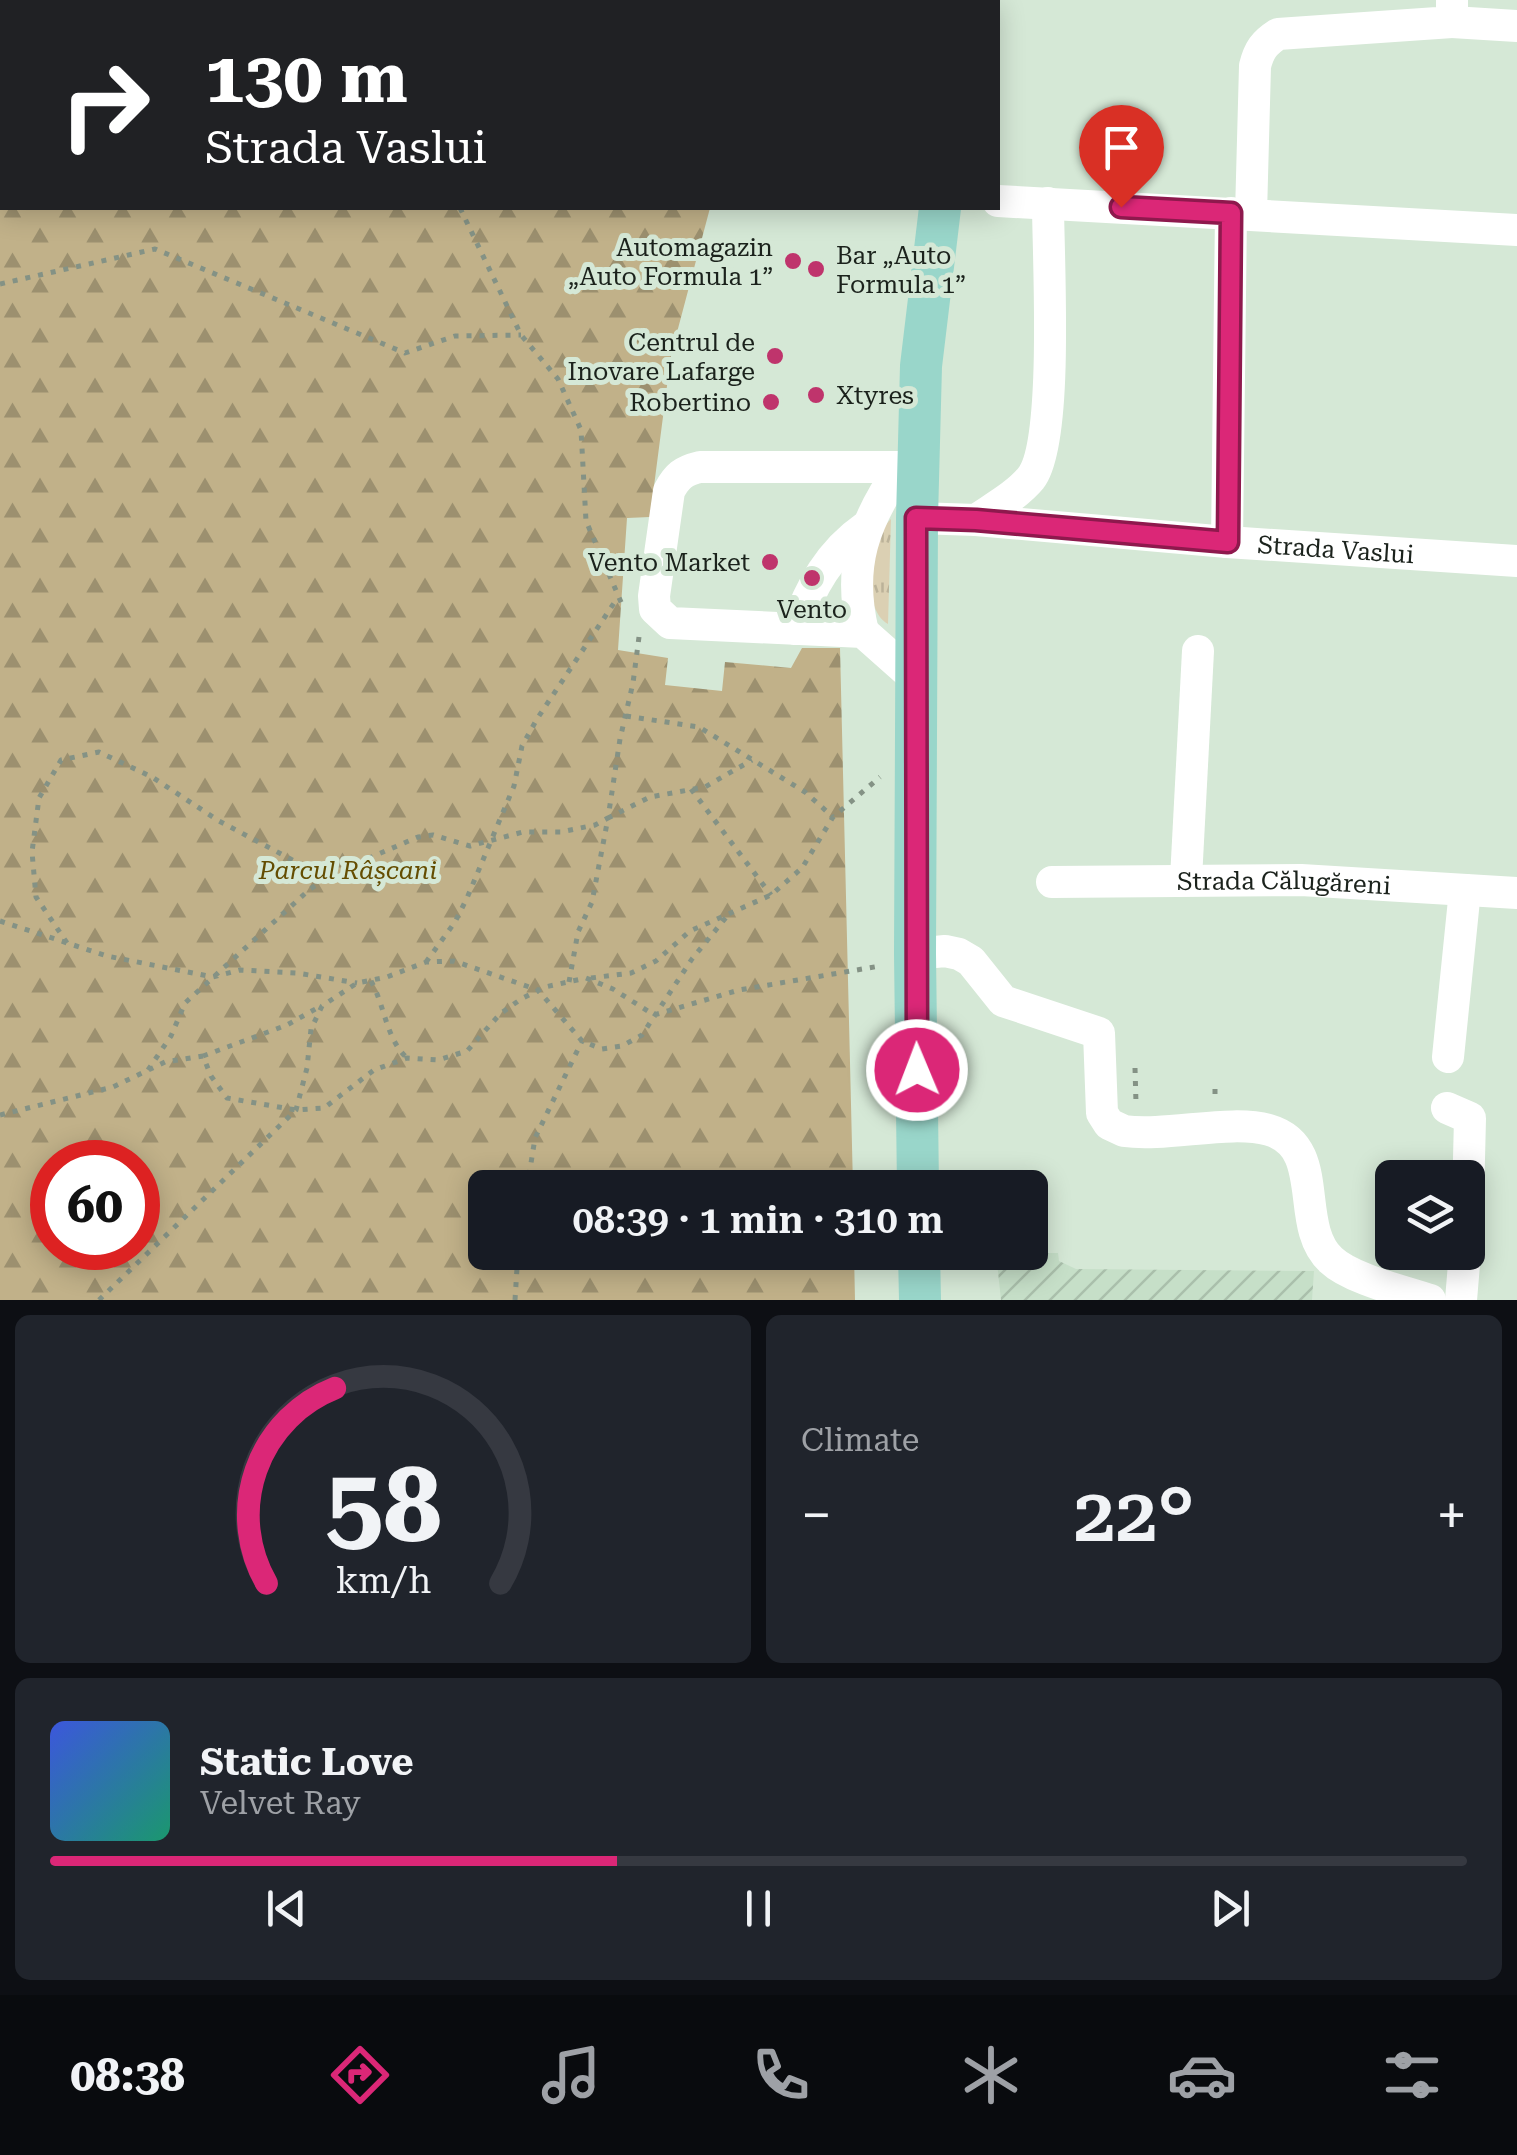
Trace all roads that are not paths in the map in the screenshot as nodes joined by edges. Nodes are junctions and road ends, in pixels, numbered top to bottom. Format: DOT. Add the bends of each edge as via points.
graph roads {
  1 [pos="1452,11"];
  2 [pos="1517,26"];
  3 [pos="1000,201"];
  4 [pos="1048,204"];
  5 [pos="940,210"];
  6 [pos="1241,213"];
  7 [pos="1517,230"];
  8 [pos="910,467"];
  9 [pos="916,518"];
  10 [pos="976,520"];
  11 [pos="866,527"];
  12 [pos="1228,542"];
  13 [pos="1517,561"];
  14 [pos="796,630"];
  15 [pos="863,632"];
  16 [pos="1198,651"];
  17 [pos="916,679"];
  18 [pos="1186,879"];
  19 [pos="1052,882"];
  20 [pos="1465,890"];
  21 [pos="1517,893"];
  22 [pos="899,959"];
  23 [pos="1448,1057"];
  24 [pos="1448,1108"];
  25 [pos="1469,1160"];
  26 [pos="917,1170"];
  27 [pos="919,1270"];
  28 [pos="1464,1270"];
  29 [pos="920,1300"];
  30 [pos="1430,1300"];
  31 [pos="1461,1300"];
  1 -- 2 [label="street"];
  1 -- 6 [label="street" via="1278,34 1267,41 1256,66"];
  3 -- 4 [label="street"];
  4 -- 6 [label="street"];
  4 -- 10 [label="street" via="1043,456 1032,477"];
  5 -- 8 [label="main road"];
  6 -- 7 [label="street"];
  6 -- 12 [label="street"];
  8 -- 9 [label="main road"];
  8 -- 11 [label="street"];
  8 -- 14 [label="street" via="700,466 676,478 654,596 662,619"];
  9 -- 10 [label="street, Strada Vaslui"];
  9 -- 17 [label="main road"];
  10 -- 12 [label="street, Strada Vaslui"];
  11 -- 14 [label="street" via="824,569"];
  11 -- 15 [label="street" via="857,581"];
  12 -- 13 [label="street, Strada Vaslui"];
  14 -- 15 [label="street"];
  15 -- 17 [label="street"];
  16 -- 18 [label="street"];
  17 -- 22 [label="main road"];
  18 -- 19 [label="street, Strada Călugăreni"];
  18 -- 20 [label="street, Strada Călugăreni"];
  20 -- 21 [label="street, Strada Călugăreni"];
  20 -- 23 [label="street"];
  22 -- 26 [label="main road"];
  22 -- 30 [label="street" via="944,950 959,954 1003,1001 1099,1033 1102,1113 1124,1132 1252,1127 1286,1138 1304,1160 1315,1239 1329,1259"];
  24 -- 25 [label="street" via="1470,1118"];
  27 -- 29 [label="main road"];
  28 -- 31 [label="street"];
}
